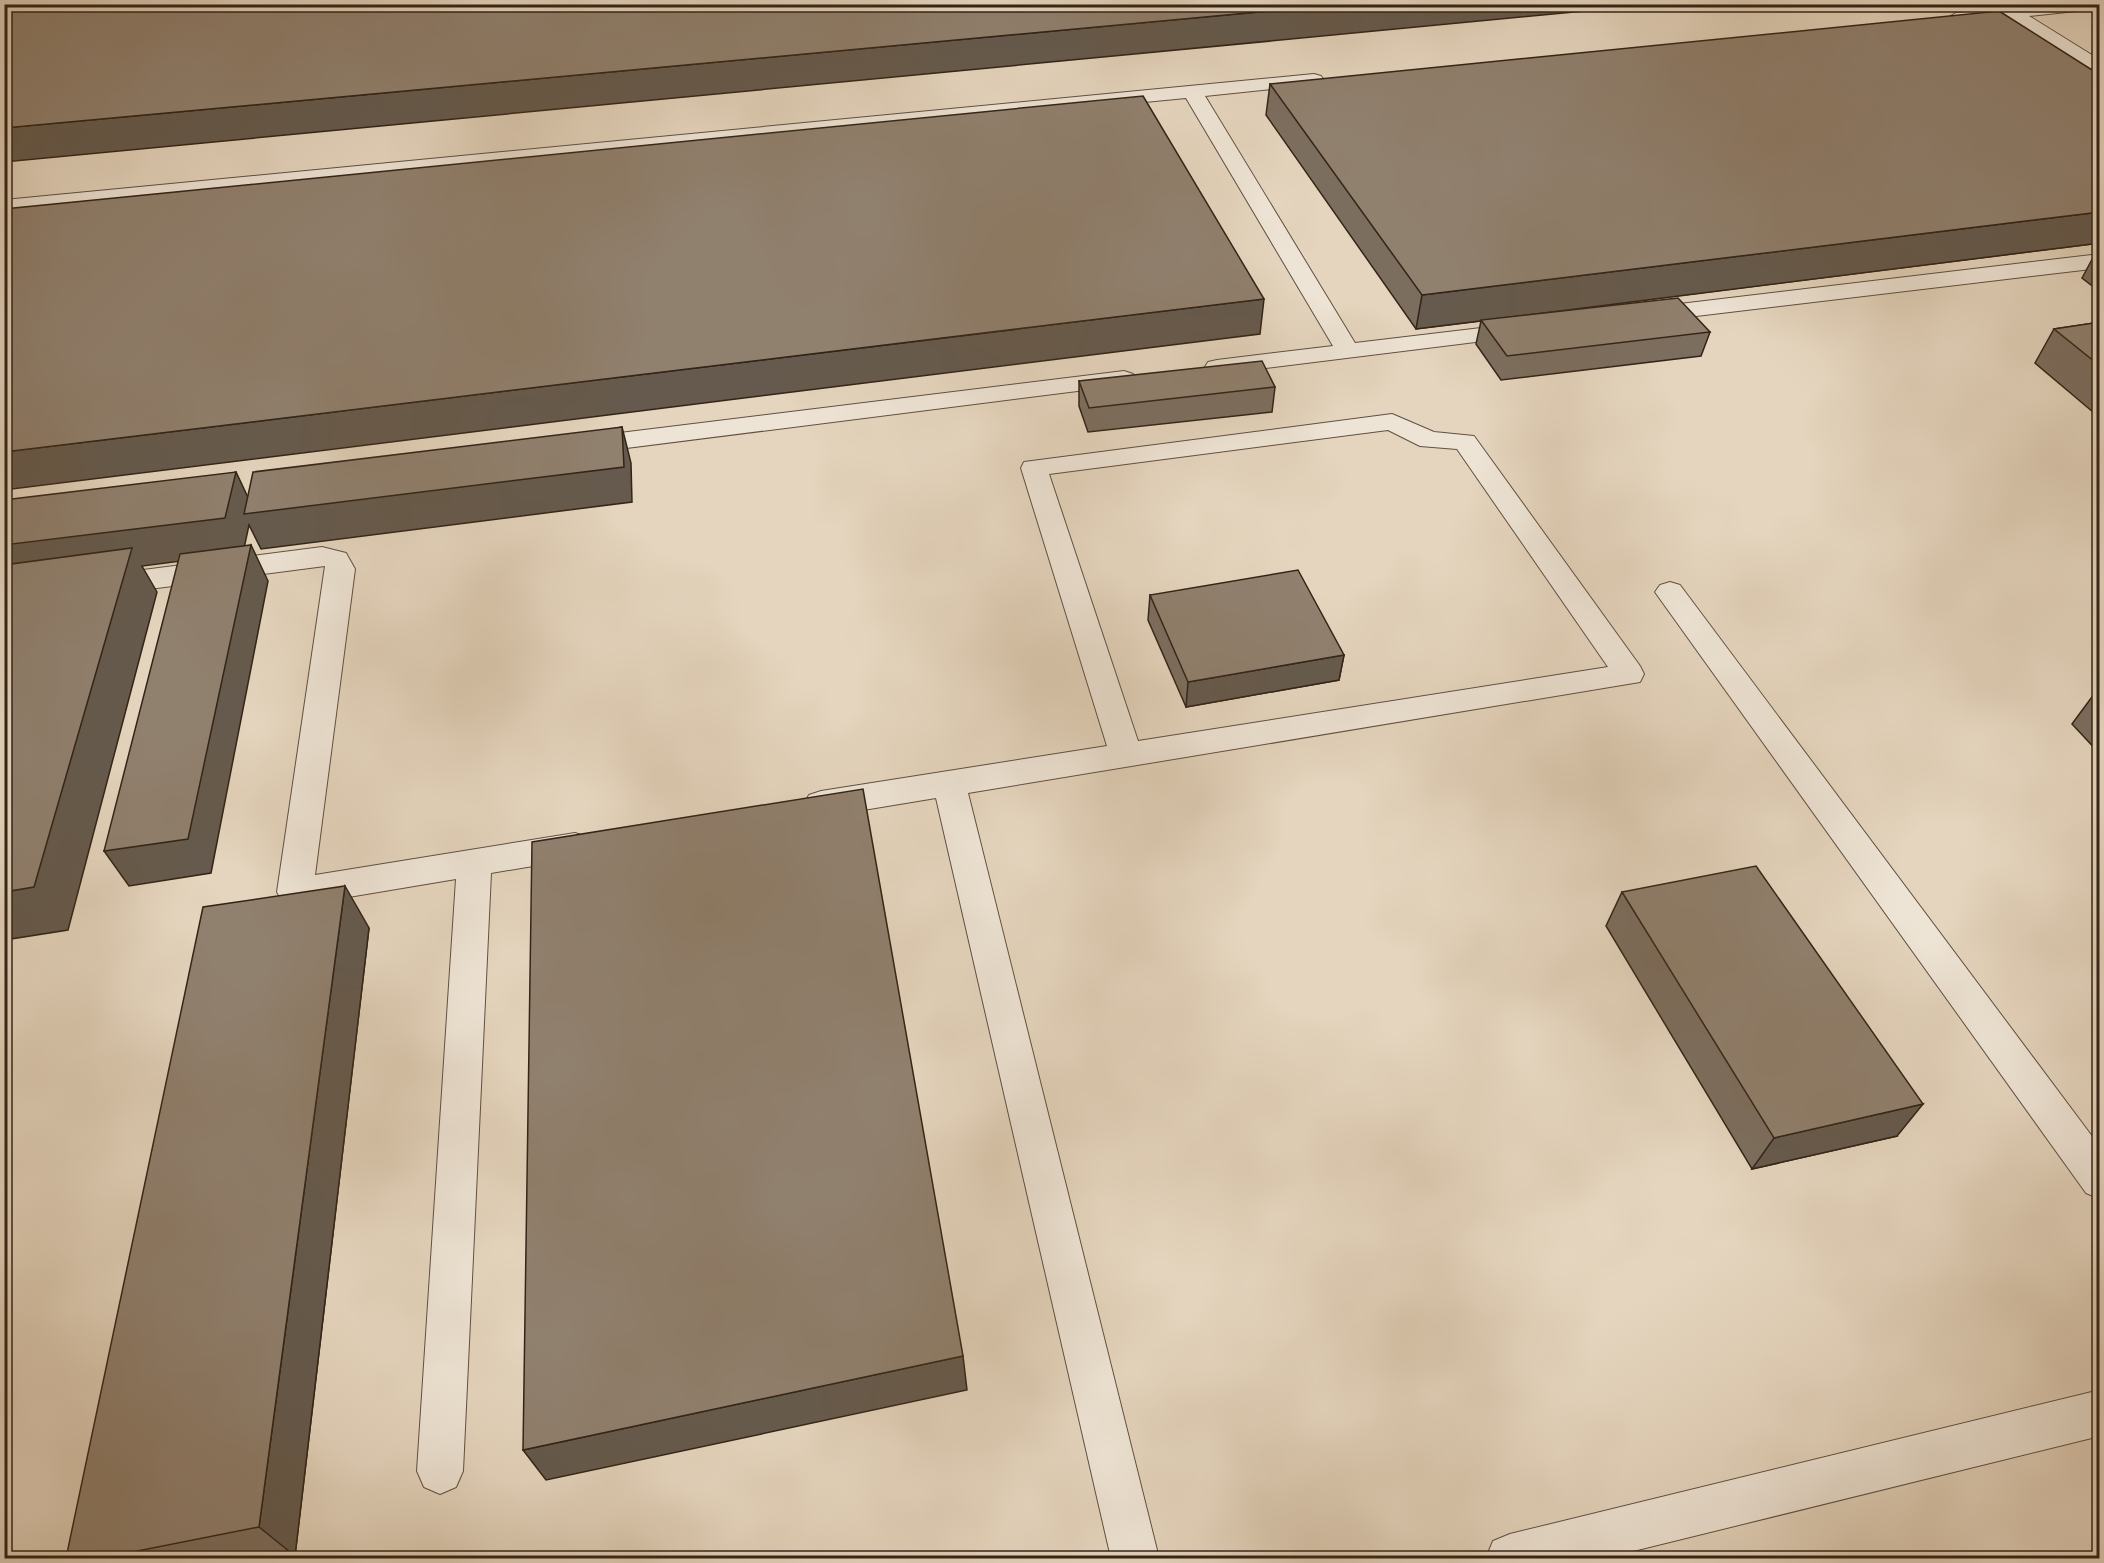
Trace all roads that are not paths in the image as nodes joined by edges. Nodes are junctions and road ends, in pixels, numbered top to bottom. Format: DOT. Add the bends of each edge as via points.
graph roads {
  1 [pos="2095,4"];
  2 [pos="2005,9"];
  3 [pos="1940,20"];
  4 [pos="2100,69"];
  5 [pos="1334,78"];
  6 [pos="1192,92"];
  7 [pos="4,207"];
  8 [pos="2100,261"];
  9 [pos="1618,319"];
  10 [pos="1547,327"];
  11 [pos="1348,351"];
  12 [pos="1193,370"];
  13 [pos="1146,376"];
  14 [pos="551,449"];
  15 [pos="75,588"];
  16 [pos="1670,592"];
  17 [pos="1126,754"];
  18 [pos="949,783"];
  19 [pos="787,810"];
  20 [pos="601,841"];
  21 [pos="474,863"];
  22 [pos="2100,1180"];
  23 [pos="2100,1413"];
  24 [pos="440,1471"];
  25 [pos="1135,1558"];
  26 [pos="1510,1558"];
  1 -- 2 [label="lane"];
  2 -- 3 [label="lane"];
  2 -- 4 [label="lane"];
  5 -- 6 [label="lane"];
  6 -- 7 [label="lane"];
  6 -- 11 [label="lane"];
  8 -- 9 [label="lane"];
  10 -- 11 [label="lane"];
  11 -- 12 [label="lane"];
  13 -- 14 [label="lane"];
  15 -- 21 [label="lane" via="322,556 336,560 341,569 295,892"];
  16 -- 22 [label="lane"];
  17 -- 17 [label="lane" via="1034,468 1392,422 1429,440 1465,442 1629,674"];
  17 -- 18 [label="lane"];
  18 -- 19 [label="lane"];
  18 -- 25 [label="lane"];
  20 -- 21 [label="lane"];
  21 -- 24 [label="lane"];
  23 -- 26 [label="lane"];
}
